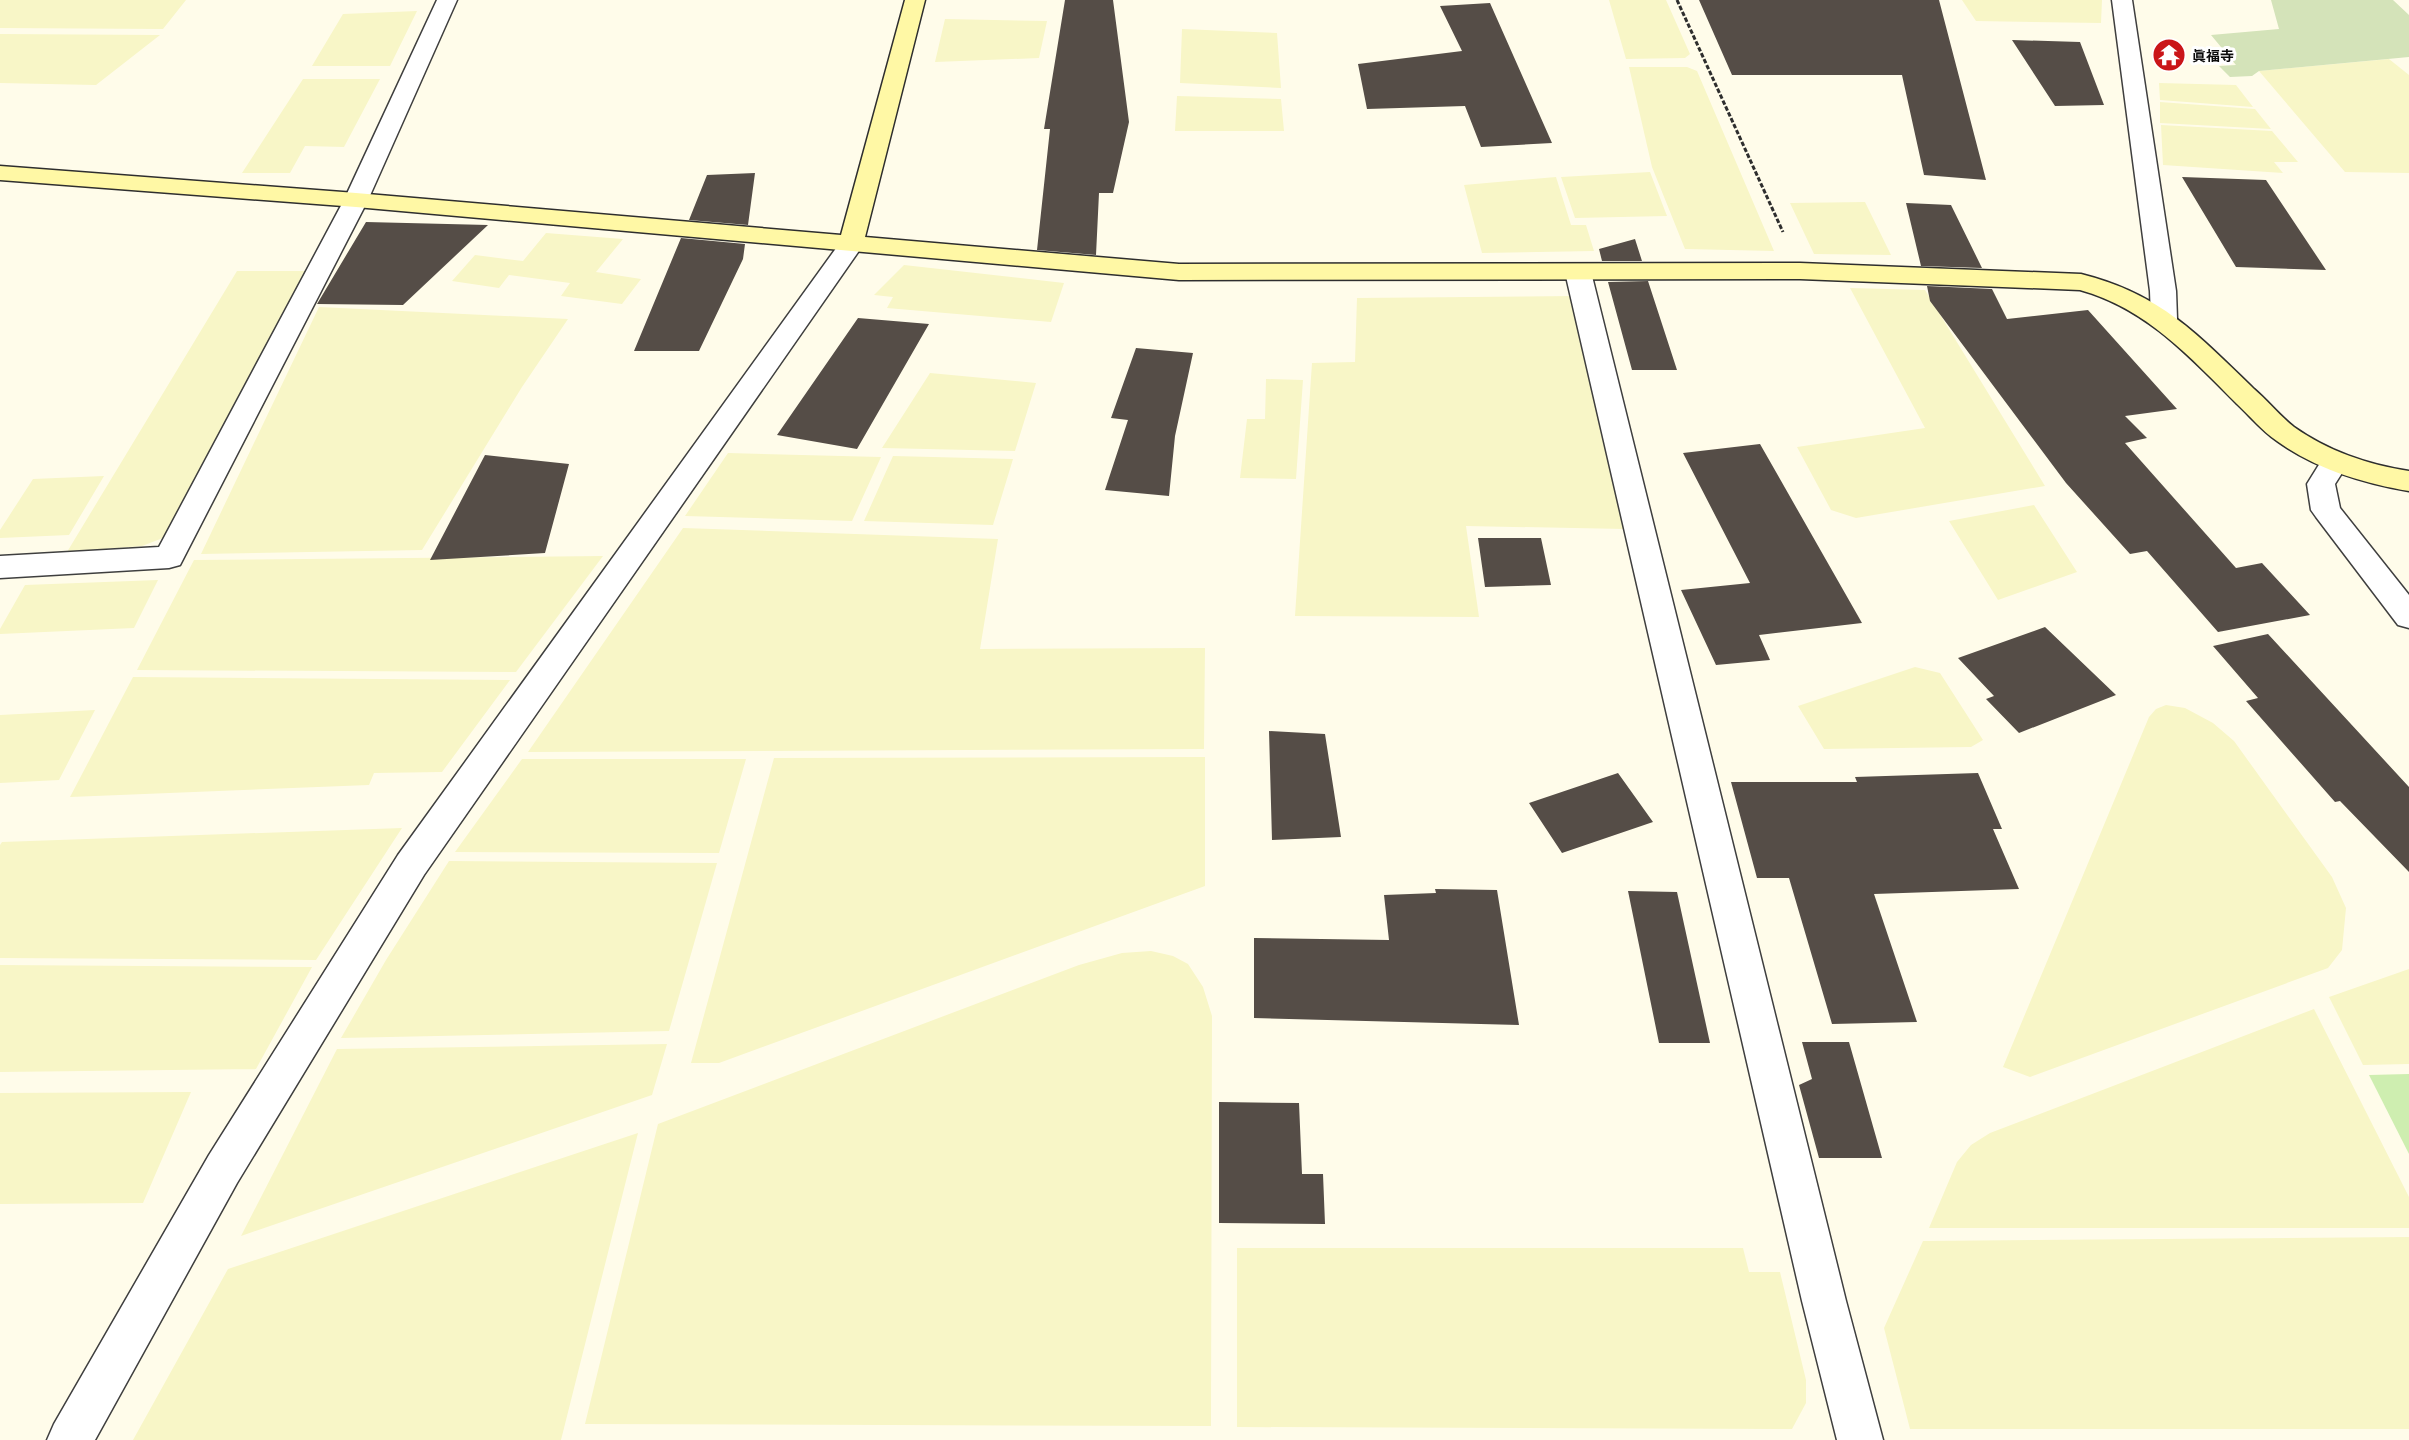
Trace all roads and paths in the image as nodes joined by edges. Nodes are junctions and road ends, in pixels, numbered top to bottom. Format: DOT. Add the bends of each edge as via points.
graph roads {
  1 [pos="447,0"];
  2 [pos="915,0"];
  3 [pos="1677,0"];
  4 [pos="2122,0"];
  5 [pos="0,173"];
  6 [pos="356,200"];
  7 [pos="851,245"];
  8 [pos="1800,271"];
  9 [pos="1578,272"];
  10 [pos="2163,319"];
  11 [pos="2335,462"];
  12 [pos="2409,481"];
  13 [pos="0,567"];
  14 [pos="2409,617"];
  15 [pos="70,1440"];
  16 [pos="1860,1440"];
  1 -- 6 [label="street"];
  2 -- 7 [label="street"];
  3 -- 8 [label="path"];
  4 -- 10 [label="street" via="2163,291"];
  5 -- 6 [label="street"];
  6 -- 7 [label="street"];
  6 -- 13 [label="street" via="169,557"];
  7 -- 9 [label="street" via="1179,272"];
  7 -- 15 [label="street" via="411,865 223,1169"];
  8 -- 9 [label="street"];
  8 -- 10 [label="street" via="2081,282 2126,295"];
  9 -- 16 [label="street"];
  10 -- 11 [label="street" via="2288,436"];
  11 -- 12 [label="street" via="2380,477"];
  11 -- 14 [label="street" via="2320,484 2326,510"];
}
